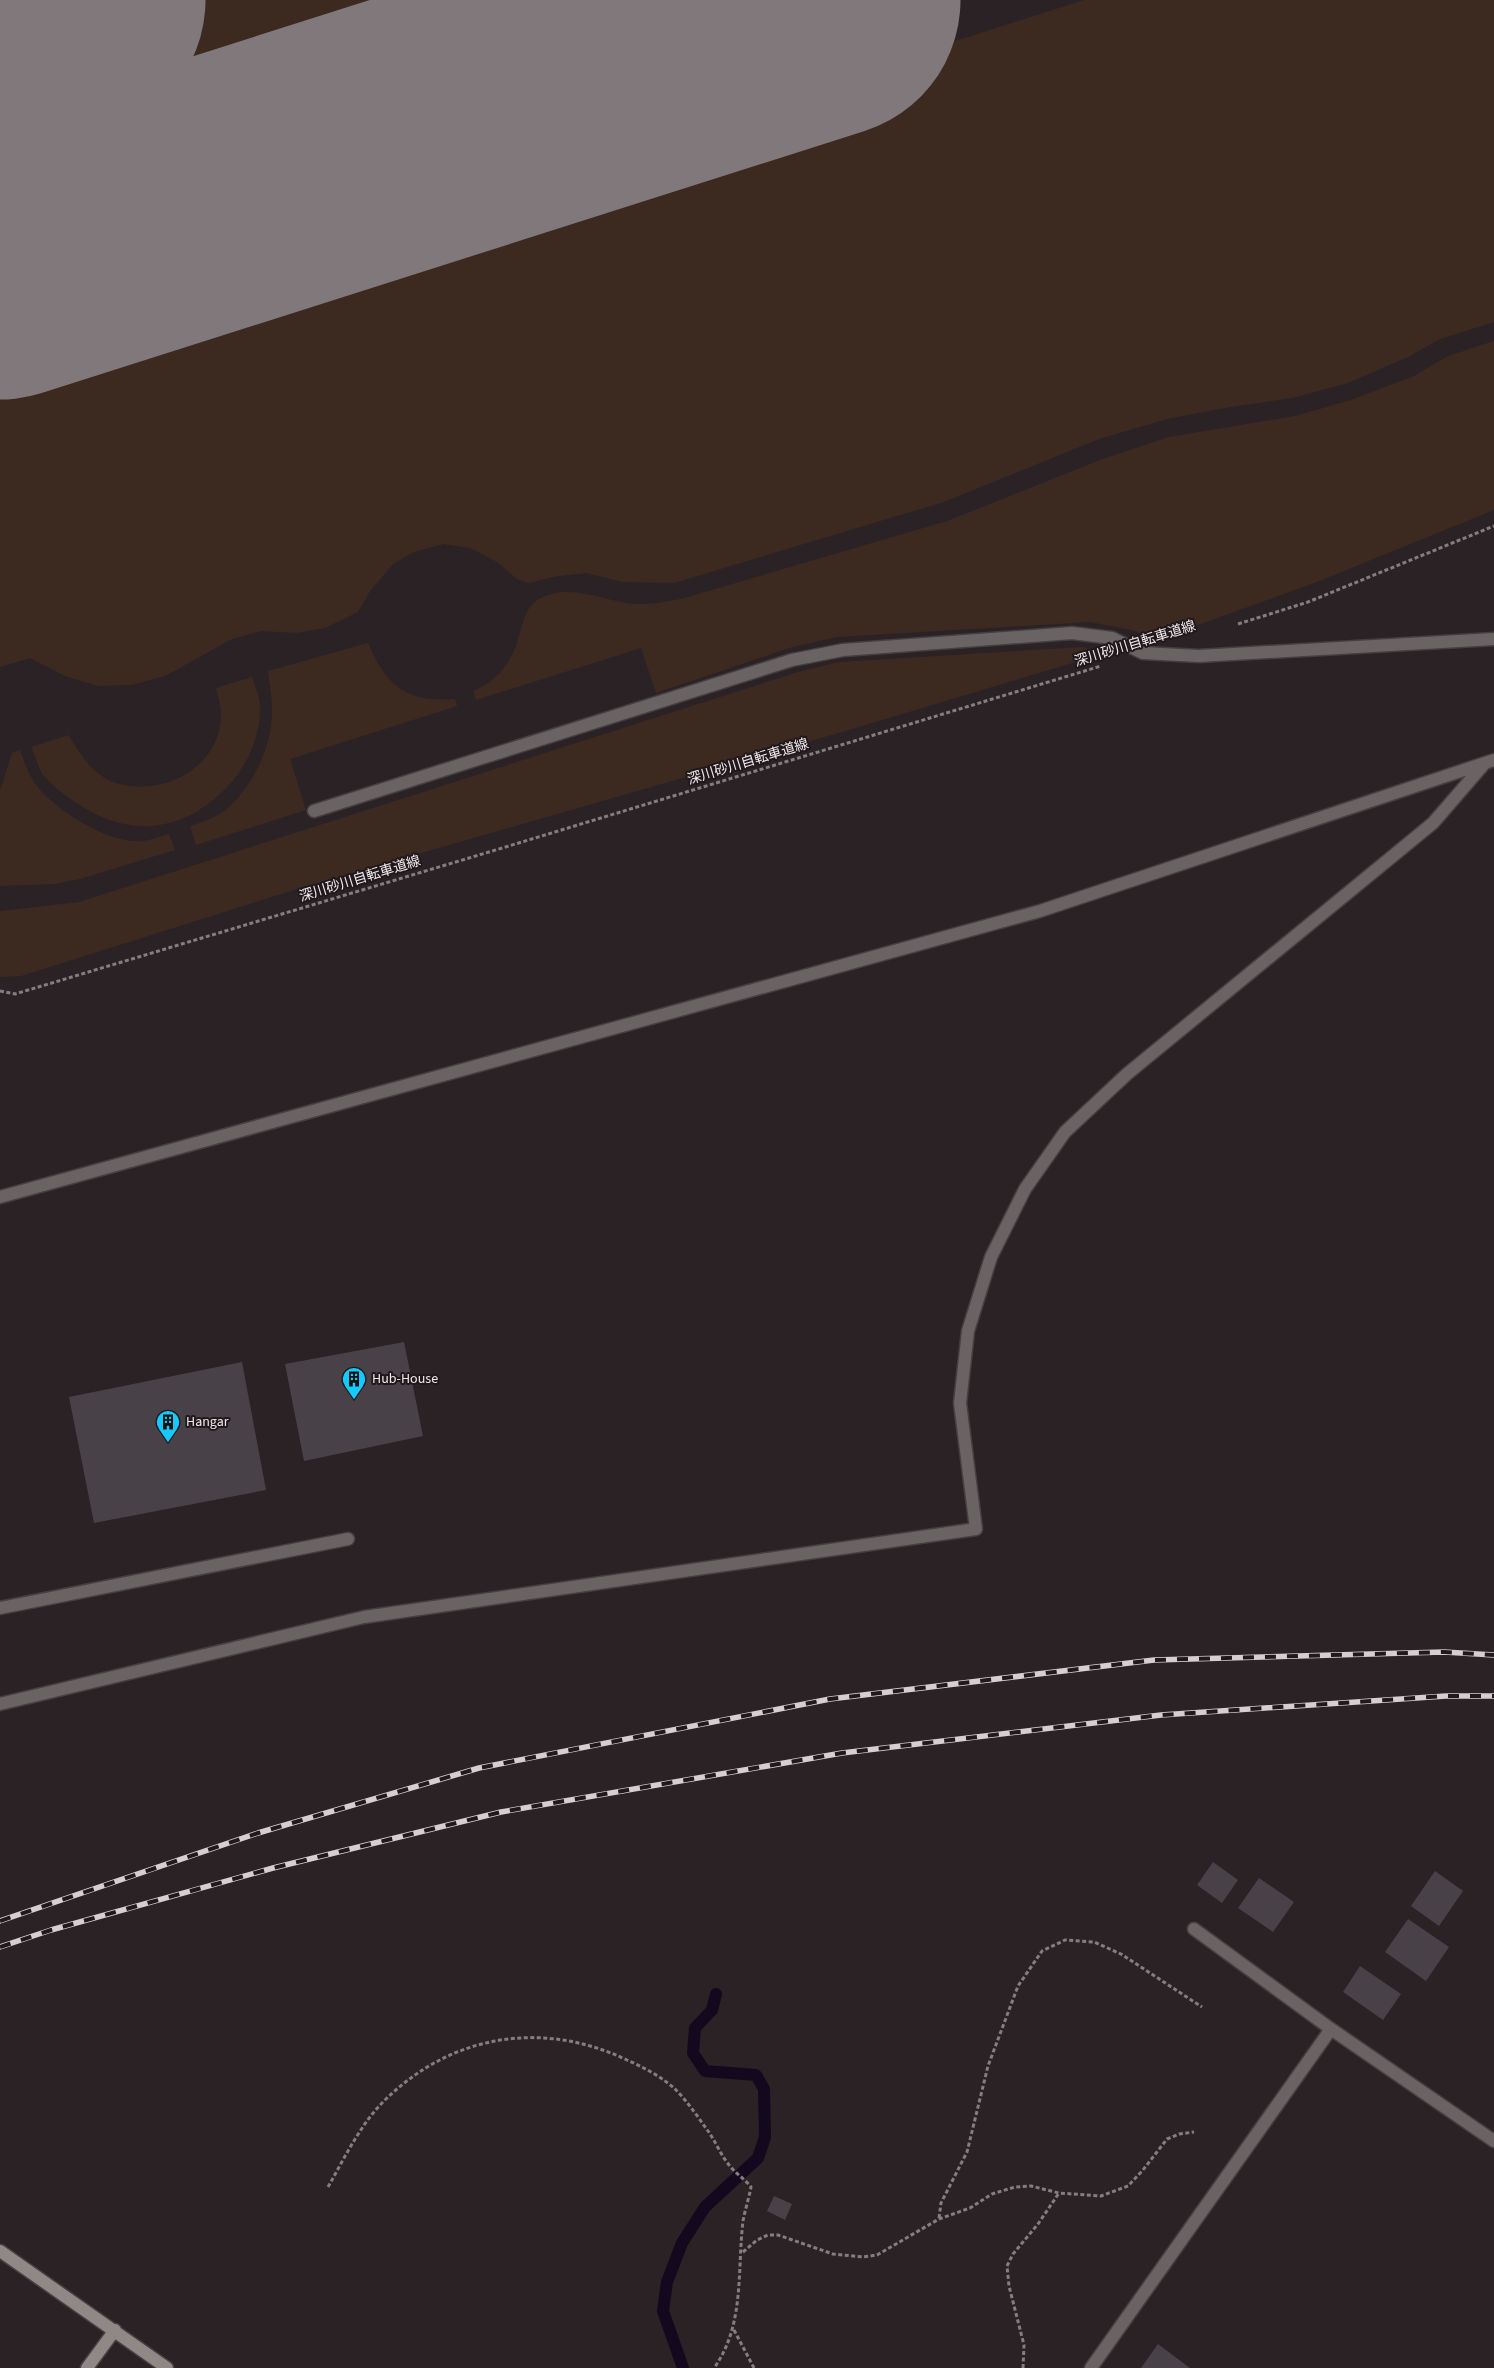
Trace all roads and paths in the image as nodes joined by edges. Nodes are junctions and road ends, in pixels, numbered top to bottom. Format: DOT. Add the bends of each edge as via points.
graph roads {
  1 [pos="1494,526"];
  2 [pos="1235,625"];
  3 [pos="1494,639"];
  4 [pos="1143,653"];
  5 [pos="1489,762"];
  6 [pos="314,811"];
  7 [pos="0,991"];
  8 [pos="0,1197"];
  9 [pos="348,1539"];
  10 [pos="0,1608"];
  11 [pos="0,1704"];
  12 [pos="1194,1929"];
  13 [pos="1202,2007"];
  14 [pos="1332,2029"];
  15 [pos="1194,2132"];
  16 [pos="1494,2141"];
  17 [pos="328,2186"];
  18 [pos="1058,2193"];
  19 [pos="939,2219"];
  20 [pos="0,2250"];
  21 [pos="742,2252"];
  22 [pos="734,2329"];
  23 [pos="115,2330"];
  24 [pos="88,2368"];
  25 [pos="167,2368"];
  26 [pos="714,2368"];
  27 [pos="754,2368"];
  28 [pos="1023,2368"];
  29 [pos="1091,2368"];
  1 -- 2 [label="path" via="1308,602"];
  3 -- 4 [label="street" via="1199,656"];
  4 -- 6 [label="street" via="1112,638 1072,633 843,650 792,660"];
  4 -- 7 [label="path, 深川砂川自転車道線" via="15,994"];
  5 -- 8 [label="street" via="1040,911"];
  5 -- 11 [label="street" via="1433,823 1127,1074 1065,1132 1026,1188 991,1257 968,1332 960,1404 976,1529 364,1617"];
  9 -- 10 [label="street"];
  12 -- 14 [label="street"];
  13 -- 19 [label="path" via="1121,1954 1094,1942 1065,1940 1042,1951 1018,1986 988,2066 967,2152 941,2202"];
  14 -- 16 [label="street"];
  14 -- 29 [label="street"];
  15 -- 18 [label="path" via="1167,2140 1128,2186 1101,2196"];
  17 -- 21 [label="path" via="358,2134 386,2099 419,2074 461,2050 507,2038 564,2039 609,2051 641,2066 674,2089 708,2131 730,2166 751,2187"];
  18 -- 19 [label="path" via="1031,2186 1015,2186"];
  18 -- 28 [label="path" via="1038,2224 1012,2254 1007,2266 1024,2345"];
  19 -- 21 [label="path" via="870,2256 833,2254 778,2235 757,2240"];
  20 -- 23 [label="street"];
  21 -- 22 [label="path"];
  22 -- 26 [label="path"];
  22 -- 27 [label="path"];
  23 -- 24 [label="street"];
  23 -- 25 [label="street"];
}
